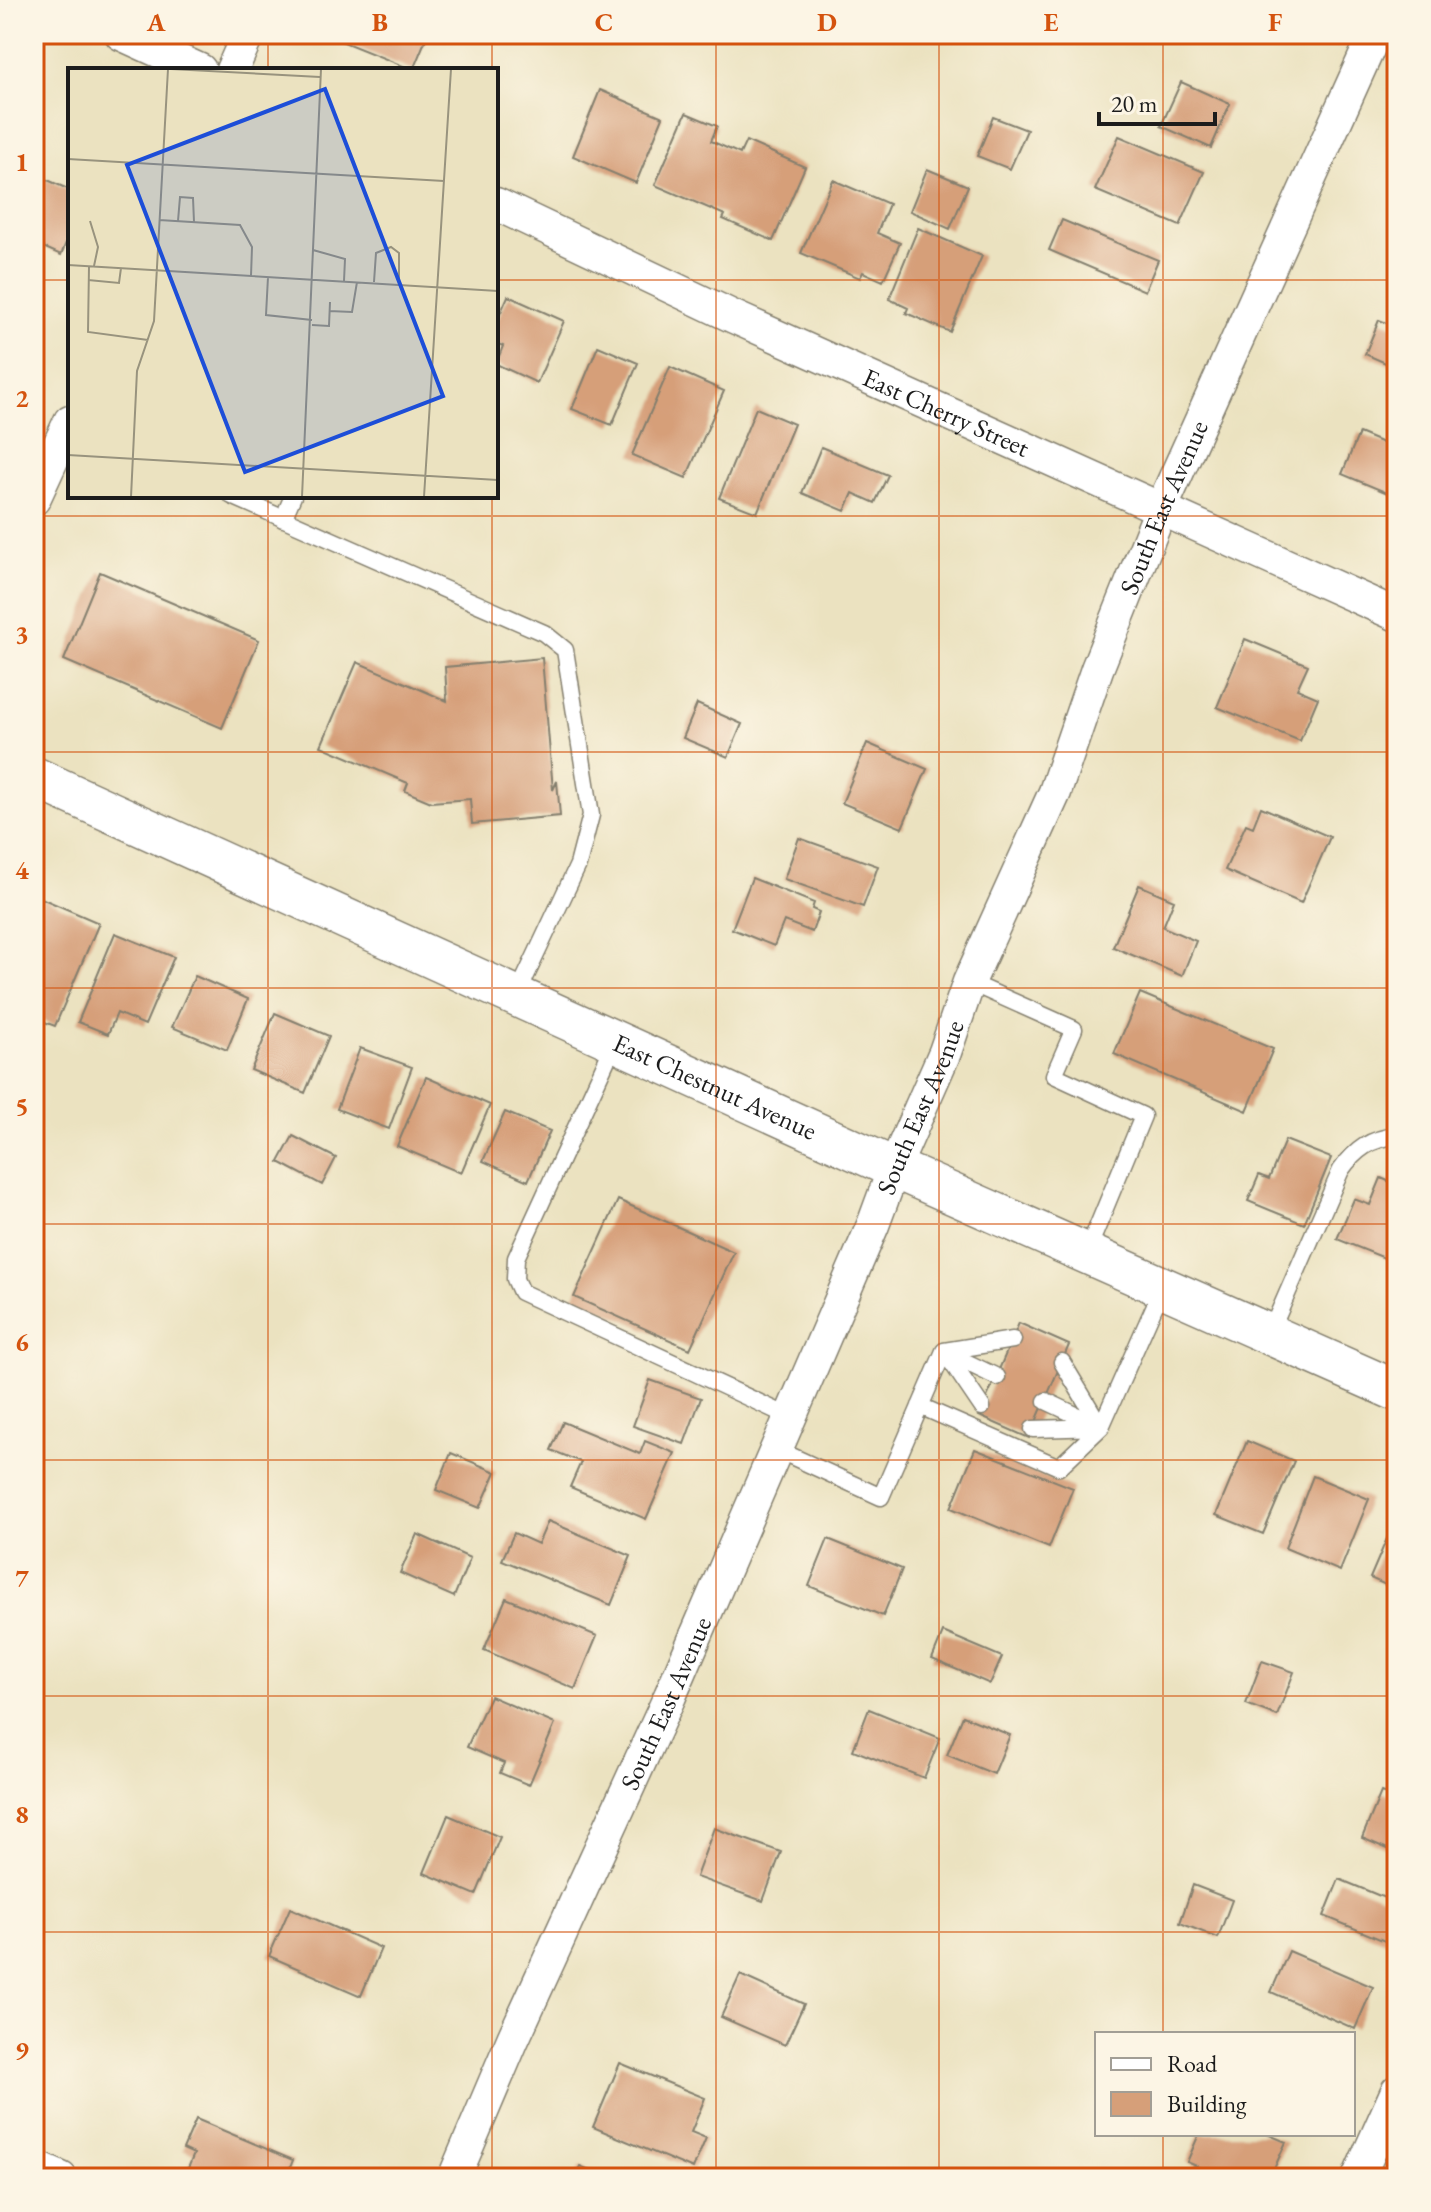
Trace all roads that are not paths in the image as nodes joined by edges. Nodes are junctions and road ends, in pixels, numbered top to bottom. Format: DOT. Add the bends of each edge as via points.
graph roads {
  1 [pos="121,34"];
  2 [pos="248,34"];
  3 [pos="1375,34"];
  4 [pos="196,68"];
  5 [pos="233,68"];
  6 [pos="498,205"];
  7 [pos="68,427"];
  8 [pos="236,498"];
  9 [pos="292,498"];
  10 [pos="34,499"];
  11 [pos="1161,509"];
  12 [pos="283,519"];
  13 [pos="1397,615"];
  14 [pos="34,777"];
  15 [pos="969,982"];
  16 [pos="517,996"];
  17 [pos="616,1041"];
  18 [pos="1397,1136"];
  19 [pos="894,1168"];
  20 [pos="1087,1252"];
  21 [pos="1163,1285"];
  22 [pos="1270,1333"];
  23 [pos="1013,1340"];
  24 [pos="944,1351"];
  25 [pos="1062,1362"];
  26 [pos="997,1377"];
  27 [pos="1397,1391"];
  28 [pos="1046,1401"];
  29 [pos="920,1406"];
  30 [pos="982,1407"];
  31 [pos="790,1417"];
  32 [pos="1101,1427"];
  33 [pos="1033,1429"];
  34 [pos="776,1449"];
  35 [pos="1397,2091"];
  36 [pos="34,2166"];
  37 [pos="61,2178"];
  38 [pos="454,2178"];
  39 [pos="1358,2178"];
  1 -- 4 [label="street"];
  2 -- 5 [label="street"];
  3 -- 11 [label="street, South East Avenue"];
  6 -- 11 [label="street, East Cherry Street"];
  7 -- 10 [label="street"];
  8 -- 12 [label="lane"];
  9 -- 12 [label="lane"];
  11 -- 13 [label="street, East Cherry Street"];
  11 -- 15 [label="street, South East Avenue" via="1055,792"];
  12 -- 16 [label="lane" via="544,633 565,650 591,815 578,865"];
  14 -- 16 [label="street, East Chestnut Avenue"];
  15 -- 19 [label="street, South East Avenue"];
  15 -- 20 [label="lane" via="1074,1029 1054,1075 1143,1116"];
  16 -- 17 [label="street, East Chestnut Avenue"];
  17 -- 19 [label="street, East Chestnut Avenue"];
  17 -- 31 [label="lane" via="516,1258 515,1279 521,1292"];
  18 -- 22 [label="lane" via="1354,1151 1341,1170"];
  19 -- 20 [label="street, East Chestnut Avenue"];
  19 -- 31 [label="street, South East Avenue"];
  20 -- 21 [label="street, East Chestnut Avenue"];
  21 -- 22 [label="street, East Chestnut Avenue"];
  21 -- 32 [label="lane"];
  22 -- 27 [label="street, East Chestnut Avenue"];
  23 -- 24 [label="lane"];
  24 -- 26 [label="lane"];
  24 -- 29 [label="lane"];
  24 -- 30 [label="lane"];
  25 -- 32 [label="lane"];
  28 -- 32 [label="lane"];
  29 -- 32 [label="lane" via="1059,1467"];
  29 -- 34 [label="lane" via="881,1497"];
  31 -- 34 [label="street, South East Avenue"];
  32 -- 33 [label="lane"];
  34 -- 38 [label="street, South East Avenue"];
  35 -- 39 [label="street"];
  36 -- 37 [label="street"];
}
